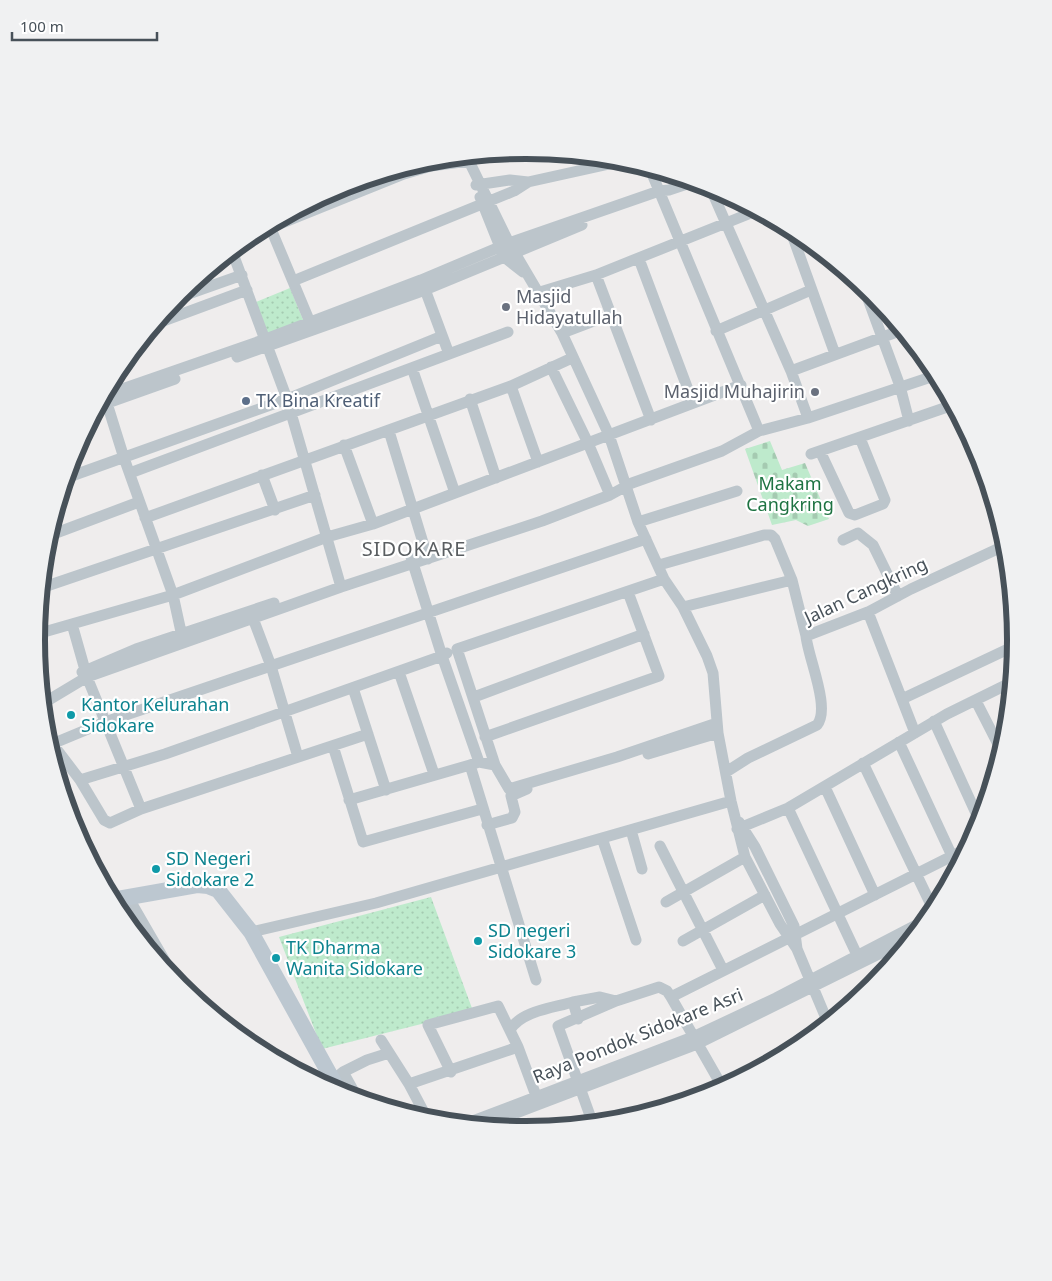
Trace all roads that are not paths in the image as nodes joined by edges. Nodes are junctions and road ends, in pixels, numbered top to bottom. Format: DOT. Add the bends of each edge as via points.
graph roads {
  1 [pos="470,163"];
  2 [pos="599,166"];
  3 [pos="654,177"];
  4 [pos="392,179"];
  5 [pos="478,181"];
  6 [pos="528,182"];
  7 [pos="683,186"];
  8 [pos="663,193"];
  9 [pos="715,198"];
  10 [pos="486,202"];
  11 [pos="748,214"];
  12 [pos="294,219"];
  13 [pos="725,222"];
  14 [pos="272,233"];
  15 [pos="679,242"];
  16 [pos="794,242"];
  17 [pos="506,250"];
  18 [pos="235,258"];
  19 [pos="639,259"];
  20 [pos="242,275"];
  21 [pos="596,275"];
  22 [pos="292,281"];
  23 [pos="423,285"];
  24 [pos="247,290"];
  25 [pos="811,290"];
  26 [pos="195,292"];
  27 [pos="540,292"];
  28 [pos="870,304"];
  29 [pos="762,310"];
  30 [pos="174,312"];
  31 [pos="612,314"];
  32 [pos="311,326"];
  33 [pos="716,331"];
  34 [pos="508,332"];
  35 [pos="895,332"];
  36 [pos="562,333"];
  37 [pos="442,336"];
  38 [pos="881,336"];
  39 [pos="267,343"];
  40 [pos="449,354"];
  41 [pos="835,354"];
  42 [pos="572,358"];
  43 [pos="551,367"];
  44 [pos="412,368"];
  45 [pos="790,371"];
  46 [pos="353,372"];
  47 [pos="929,377"];
  48 [pos="741,385"];
  49 [pos="510,386"];
  50 [pos="900,386"];
  51 [pos="358,388"];
  52 [pos="110,398"];
  53 [pos="287,399"];
  54 [pos="470,399"];
  55 [pos="693,403"];
  56 [pos="106,406"];
  57 [pos="947,407"];
  58 [pos="291,414"];
  59 [pos="429,416"];
  60 [pos="808,418"];
  61 [pos="651,420"];
  62 [pos="909,421"];
  63 [pos="211,426"];
  64 [pos="389,431"];
  65 [pos="759,431"];
  66 [pos="609,435"];
  67 [pos="860,438"];
  68 [pos="217,441"];
  69 [pos="588,443"];
  70 [pos="344,445"];
  71 [pos="124,458"];
  72 [pos="306,460"];
  73 [pos="538,462"];
  74 [pos="130,473"];
  75 [pos="262,474"];
  76 [pos="75,475"];
  77 [pos="496,478"];
  78 [pos="625,483"];
  79 [pos="609,491"];
  80 [pos="737,491"];
  81 [pos="455,493"];
  82 [pos="315,495"];
  83 [pos="139,502"];
  84 [pos="413,509"];
  85 [pos="275,510"];
  86 [pos="145,518"];
  87 [pos="638,522"];
  88 [pos="373,524"];
  89 [pos="57,533"];
  90 [pos="327,537"];
  91 [pos="646,540"];
  92 [pos="843,540"];
  93 [pos="998,549"];
  94 [pos="157,550"];
  95 [pos="427,556"];
  96 [pos="412,561"];
  97 [pos="659,565"];
  98 [pos="664,579"];
  99 [pos="792,580"];
  100 [pos="340,584"];
  101 [pos="48,586"];
  102 [pos="628,592"];
  103 [pos="173,595"];
  104 [pos="898,596"];
  105 [pos="683,607"];
  106 [pos="430,611"];
  107 [pos="868,612"];
  108 [pos="252,616"];
  109 [pos="72,624"];
  110 [pos="45,632"];
  111 [pos="644,634"];
  112 [pos="806,636"];
  113 [pos="183,638"];
  114 [pos="457,649"];
  115 [pos="1007,650"];
  116 [pos="442,656"];
  117 [pos="271,666"];
  118 [pos="399,672"];
  119 [pos="87,673"];
  120 [pos="1005,686"];
  121 [pos="353,688"];
  122 [pos="48,692"];
  123 [pos="474,697"];
  124 [pos="49,699"];
  125 [pos="902,700"];
  126 [pos="976,701"];
  127 [pos="284,710"];
  128 [pos="934,721"];
  129 [pos="105,722"];
  130 [pos="718,728"];
  131 [pos="915,732"];
  132 [pos="368,734"];
  133 [pos="55,737"];
  134 [pos="486,737"];
  135 [pos="996,741"];
  136 [pos="899,742"];
  137 [pos="333,746"];
  138 [pos="58,751"];
  139 [pos="298,757"];
  140 [pos="864,763"];
  141 [pos="474,764"];
  142 [pos="495,765"];
  143 [pos="122,766"];
  144 [pos="726,772"];
  145 [pos="434,774"];
  146 [pos="80,780"];
  147 [pos="825,787"];
  148 [pos="386,790"];
  149 [pos="510,792"];
  150 [pos="349,800"];
  151 [pos="731,801"];
  152 [pos="788,808"];
  153 [pos="141,809"];
  154 [pos="482,809"];
  155 [pos="975,811"];
  156 [pos="487,825"];
  157 [pos="739,825"];
  158 [pos="631,830"];
  159 [pos="602,838"];
  160 [pos="660,846"];
  161 [pos="957,854"];
  162 [pos="952,856"];
  163 [pos="745,857"];
  164 [pos="502,865"];
  165 [pos="642,869"];
  166 [pos="915,874"];
  167 [pos="682,893"];
  168 [pos="765,895"];
  169 [pos="875,895"];
  170 [pos="120,899"];
  171 [pos="666,902"];
  172 [pos="930,902"];
  173 [pos="836,915"];
  174 [pos="912,927"];
  175 [pos="704,930"];
  176 [pos="251,932"];
  177 [pos="791,936"];
  178 [pos="636,940"];
  179 [pos="683,941"];
  180 [pos="900,944"];
  181 [pos="857,956"];
  182 [pos="723,970"];
  183 [pos="536,980"];
  184 [pos="810,987"];
  185 [pos="671,997"];
  186 [pos="616,1001"];
  187 [pos="573,1002"];
  188 [pos="552,1008"];
  189 [pos="825,1017"];
  190 [pos="578,1019"];
  191 [pos="558,1026"];
  192 [pos="510,1030"];
  193 [pos="381,1040"];
  194 [pos="695,1040"];
  195 [pos="518,1047"];
  196 [pos="389,1053"];
  197 [pos="451,1072"];
  198 [pos="719,1081"];
  199 [pos="338,1082"];
  200 [pos="409,1084"];
  201 [pos="578,1086"];
  202 [pos="538,1100"];
  203 [pos="423,1110"];
  204 [pos="590,1117"];
  205 [pos="481,1119"];
  206 [pos="495,1120"];
  1 -- 5 [label="street"];
  2 -- 6 [label="street"];
  3 -- 8 [label="street"];
  4 -- 12 [label="street"];
  5 -- 6 [label="street"];
  5 -- 10 [label="street"];
  6 -- 10 [label="street"];
  7 -- 8 [label="street"];
  8 -- 15 [label="street"];
  8 -- 17 [label="street"];
  9 -- 13 [label="street"];
  10 -- 17 [label="street"];
  10 -- 22 [label="street"];
  11 -- 13 [label="street"];
  13 -- 15 [label="street"];
  13 -- 29 [label="street"];
  14 -- 22 [label="street"];
  15 -- 19 [label="street"];
  15 -- 33 [label="street"];
  16 -- 25 [label="street"];
  17 -- 23 [label="street"];
  17 -- 27 [label="street"];
  18 -- 20 [label="street"];
  19 -- 21 [label="street"];
  19 -- 55 [label="street"];
  20 -- 24 [label="street"];
  20 -- 26 [label="street"];
  21 -- 27 [label="street"];
  21 -- 31 [label="street"];
  22 -- 32 [label="street"];
  23 -- 32 [label="street"];
  23 -- 37 [label="street"];
  24 -- 30 [label="street"];
  24 -- 39 [label="street"];
  25 -- 29 [label="street"];
  25 -- 41 [label="street"];
  27 -- 36 [label="street"];
  28 -- 38 [label="street"];
  29 -- 33 [label="street"];
  29 -- 45 [label="street"];
  31 -- 36 [label="street"];
  31 -- 61 [label="street"];
  32 -- 39 [label="street"];
  33 -- 48 [label="street"];
  34 -- 40 [label="street"];
  35 -- 38 [label="street"];
  36 -- 42 [label="street"];
  37 -- 40 [label="street"];
  37 -- 46 [label="street"];
  38 -- 41 [label="street"];
  38 -- 50 [label="street"];
  39 -- 52 [label="street"];
  39 -- 53 [label="street"];
  40 -- 44 [label="street"];
  41 -- 45 [label="street"];
  42 -- 43 [label="street"];
  42 -- 66 [label="street"];
  43 -- 49 [label="street"];
  43 -- 69 [label="street"];
  44 -- 51 [label="street"];
  44 -- 59 [label="street"];
  45 -- 60 [label="street"];
  46 -- 51 [label="street"];
  46 -- 53 [label="street"];
  47 -- 50 [label="street"];
  48 -- 55 [label="street"];
  48 -- 65 [label="street"];
  49 -- 54 [label="street"];
  49 -- 73 [label="street"];
  50 -- 60 [label="street"];
  50 -- 62 [label="street"];
  51 -- 58 [label="street"];
  53 -- 58 [label="street"];
  53 -- 63 [label="street"];
  54 -- 59 [label="street"];
  54 -- 77 [label="street"];
  55 -- 61 [label="street"];
  56 -- 71 [label="street"];
  57 -- 62 [label="street"];
  58 -- 68 [label="street"];
  58 -- 72 [label="street"];
  59 -- 64 [label="street"];
  59 -- 81 [label="street"];
  60 -- 65 [label="street"];
  61 -- 66 [label="street"];
  62 -- 67 [label="street"];
  63 -- 68 [label="street"];
  63 -- 71 [label="street"];
  64 -- 70 [label="street"];
  64 -- 84 [label="street"];
  65 -- 78 [label="street" via="722,451 677,462"];
  66 -- 69 [label="street"];
  66 -- 78 [label="street"];
  67 -- 67 [label="street" via="816,453 849,513 855,515 883,504 885,500"];
  68 -- 74 [label="street"];
  69 -- 73 [label="street"];
  69 -- 79 [label="street"];
  70 -- 72 [label="street"];
  70 -- 88 [label="street"];
  71 -- 74 [label="street"];
  71 -- 76 [label="street"];
  72 -- 75 [label="street"];
  72 -- 82 [label="street"];
  73 -- 77 [label="street"];
  74 -- 83 [label="street"];
  75 -- 85 [label="street"];
  75 -- 86 [label="street"];
  77 -- 81 [label="street"];
  78 -- 79 [label="street"];
  78 -- 87 [label="street"];
  79 -- 95 [label="street"];
  80 -- 87 [label="street"];
  81 -- 84 [label="street"];
  82 -- 85 [label="street"];
  82 -- 90 [label="street"];
  83 -- 86 [label="street"];
  83 -- 89 [label="street"];
  84 -- 88 [label="street"];
  84 -- 95 [label="street"];
  85 -- 94 [label="street"];
  86 -- 94 [label="street"];
  87 -- 91 [label="street"];
  88 -- 90 [label="street"];
  90 -- 100 [label="street"];
  90 -- 103 [label="street"];
  91 -- 97 [label="street"];
  91 -- 106 [label="street"];
  92 -- 104 [label="street" via="858,533 873,545"];
  93 -- 104 [label="street, Jalan Cangkring"];
  94 -- 101 [label="street"];
  94 -- 103 [label="street"];
  95 -- 96 [label="street"];
  96 -- 100 [label="street"];
  96 -- 106 [label="street"];
  97 -- 98 [label="street"];
  97 -- 99 [label="street" via="768,535 775,539"];
  98 -- 102 [label="street"];
  98 -- 105 [label="street"];
  99 -- 105 [label="street"];
  99 -- 112 [label="street"];
  100 -- 108 [label="street"];
  102 -- 111 [label="street"];
  102 -- 114 [label="street"];
  103 -- 109 [label="street"];
  103 -- 113 [label="street"];
  104 -- 107 [label="street, Jalan Cangkring"];
  105 -- 130 [label="street" via="713,673"];
  106 -- 116 [label="street"];
  106 -- 117 [label="street"];
  107 -- 112 [label="street, Jalan Cangkring"];
  107 -- 125 [label="street"];
  108 -- 113 [label="street"];
  108 -- 117 [label="street"];
  109 -- 110 [label="street"];
  109 -- 119 [label="street"];
  111 -- 123 [label="street"];
  111 -- 134 [label="street" via="658,678"];
  112 -- 144 [label="street, Jalan Cangkring" via="820,695 820,721"];
  113 -- 119 [label="street"];
  114 -- 116 [label="street"];
  114 -- 123 [label="street"];
  115 -- 125 [label="street"];
  116 -- 118 [label="street"];
  116 -- 141 [label="street"];
  117 -- 127 [label="street"];
  117 -- 129 [label="street"];
  118 -- 121 [label="street"];
  118 -- 145 [label="street"];
  119 -- 122 [label="street"];
  119 -- 124 [label="street"];
  119 -- 129 [label="street"];
  120 -- 126 [label="street"];
  121 -- 127 [label="street"];
  121 -- 132 [label="street"];
  123 -- 134 [label="street"];
  125 -- 131 [label="street"];
  126 -- 128 [label="street"];
  126 -- 135 [label="street"];
  127 -- 139 [label="street"];
  127 -- 143 [label="street"];
  128 -- 131 [label="street"];
  128 -- 155 [label="street"];
  129 -- 133 [label="street"];
  129 -- 143 [label="street"];
  130 -- 144 [label="street"];
  130 -- 149 [label="street"];
  131 -- 136 [label="street"];
  132 -- 137 [label="street"];
  132 -- 148 [label="street"];
  134 -- 142 [label="street"];
  136 -- 140 [label="street"];
  136 -- 162 [label="street"];
  137 -- 139 [label="street"];
  137 -- 150 [label="street"];
  138 -- 146 [label="street"];
  139 -- 153 [label="street"];
  140 -- 147 [label="street"];
  140 -- 166 [label="street"];
  141 -- 142 [label="street"];
  141 -- 145 [label="street"];
  141 -- 154 [label="street"];
  142 -- 149 [label="street"];
  143 -- 146 [label="street"];
  143 -- 153 [label="street"];
  144 -- 151 [label="street"];
  145 -- 148 [label="street"];
  146 -- 153 [label="street" via="107,822"];
  147 -- 152 [label="street"];
  147 -- 169 [label="street"];
  148 -- 150 [label="street"];
  149 -- 156 [label="street" via="514,815"];
  150 -- 154 [label="street" via="362,841 366,843"];
  151 -- 157 [label="street"];
  151 -- 158 [label="street"];
  152 -- 157 [label="street"];
  152 -- 173 [label="street"];
  154 -- 156 [label="street"];
  156 -- 164 [label="street"];
  157 -- 163 [label="street"];
  157 -- 177 [label="street" via="755,847 794,926"];
  158 -- 159 [label="street"];
  158 -- 165 [label="street"];
  159 -- 164 [label="street"];
  159 -- 178 [label="street"];
  160 -- 167 [label="street"];
  161 -- 162 [label="street"];
  162 -- 166 [label="street"];
  163 -- 167 [label="street"];
  163 -- 168 [label="street"];
  164 -- 176 [label="street" via="376,903"];
  164 -- 183 [label="street"];
  166 -- 169 [label="street"];
  166 -- 172 [label="street"];
  167 -- 171 [label="street"];
  167 -- 175 [label="street"];
  168 -- 175 [label="street"];
  168 -- 177 [label="street"];
  169 -- 173 [label="street"];
  170 -- 176 [label="street" via="197,885 208,886 218,890"];
  173 -- 177 [label="street"];
  173 -- 181 [label="street"];
  174 -- 181 [label="street, Raya Pondok Sidokare Asri"];
  175 -- 179 [label="street"];
  175 -- 182 [label="street"];
  176 -- 199 [label="street"];
  177 -- 182 [label="street"];
  177 -- 184 [label="street"];
  180 -- 184 [label="street"];
  181 -- 184 [label="street, Raya Pondok Sidokare Asri"];
  182 -- 185 [label="street"];
  184 -- 189 [label="street"];
  184 -- 194 [label="street, Raya Pondok Sidokare Asri"];
  185 -- 186 [label="street" via="659,987"];
  185 -- 194 [label="street"];
  186 -- 187 [label="street" via="600,997"];
  186 -- 190 [label="street"];
  187 -- 188 [label="street"];
  187 -- 190 [label="street"];
  188 -- 191 [label="street"];
  188 -- 192 [label="street" via="518,1020"];
  190 -- 191 [label="street"];
  191 -- 201 [label="street"];
  192 -- 195 [label="street"];
  192 -- 197 [label="street" via="498,1006 428,1025"];
  193 -- 196 [label="street"];
  194 -- 198 [label="street"];
  194 -- 201 [label="street, Raya Pondok Sidokare Asri"];
  195 -- 197 [label="street"];
  195 -- 202 [label="street"];
  196 -- 199 [label="street" via="367,1060"];
  196 -- 200 [label="street"];
  197 -- 200 [label="street"];
  200 -- 203 [label="street"];
  201 -- 202 [label="street, Raya Pondok Sidokare Asri"];
  201 -- 204 [label="street"];
  202 -- 205 [label="street, Raya Pondok Sidokare Asri"];
  202 -- 206 [label="street, Raya Pondok Sidokare Asri"];
}
